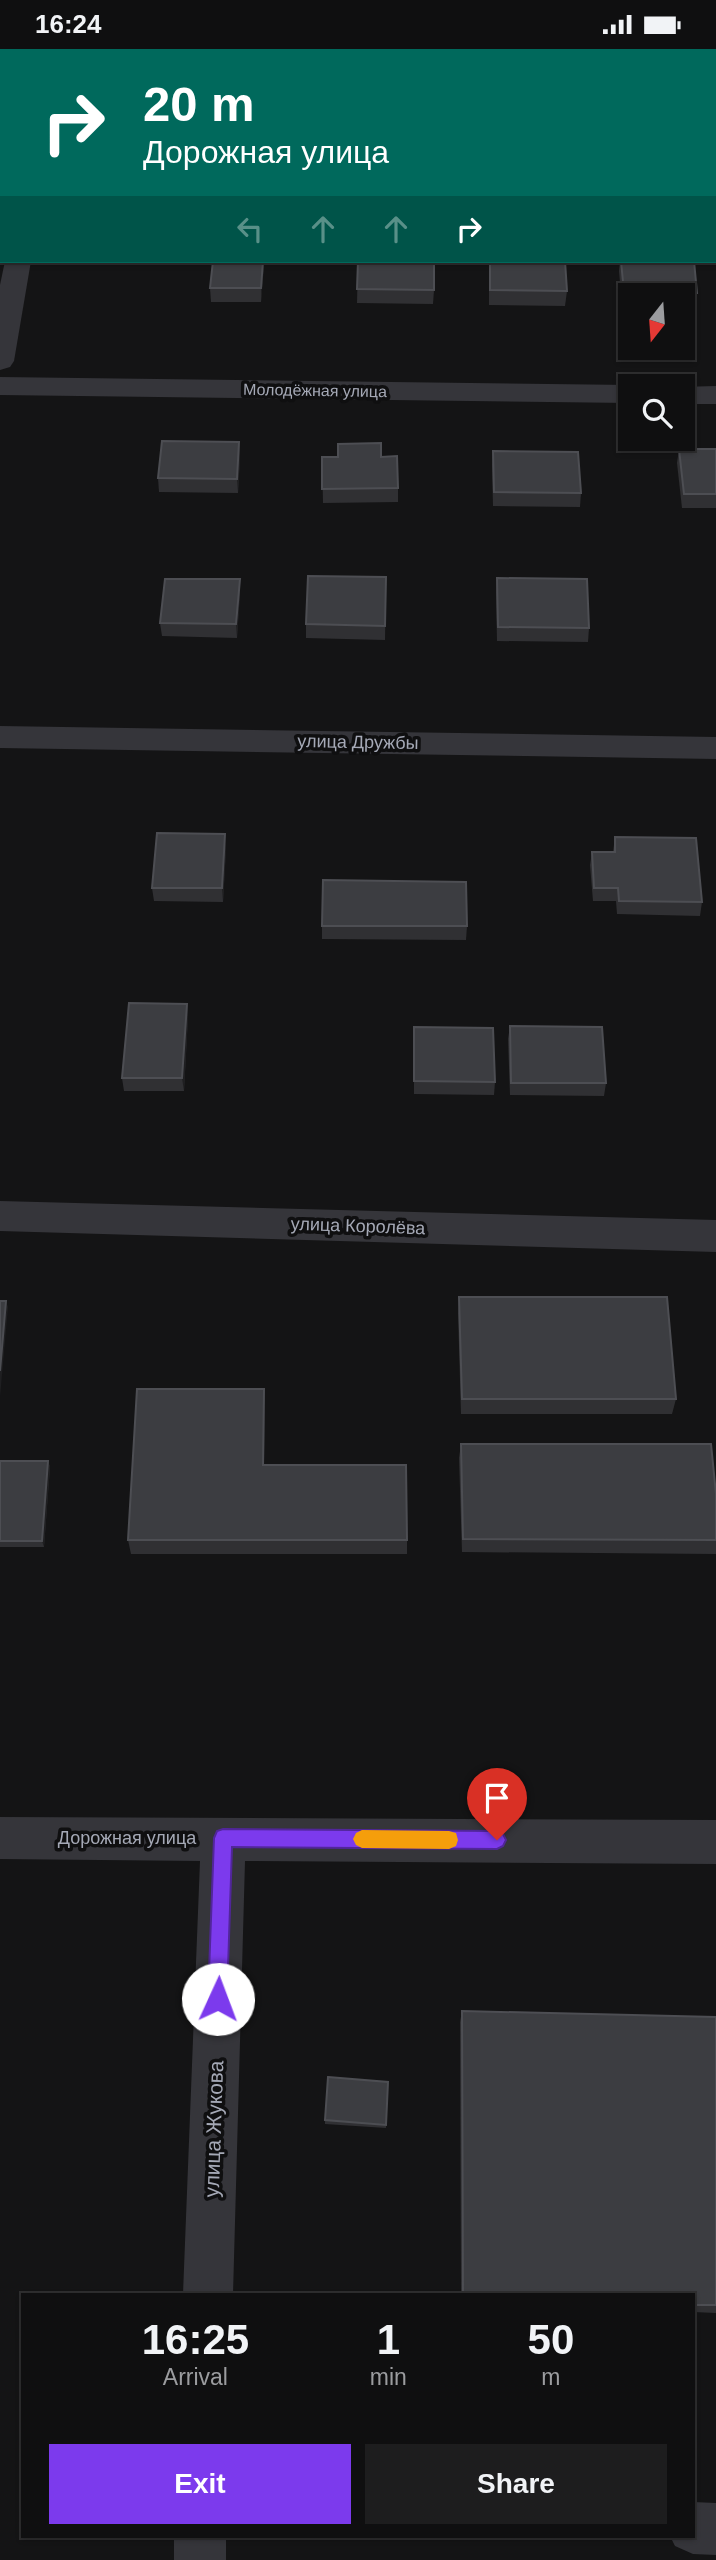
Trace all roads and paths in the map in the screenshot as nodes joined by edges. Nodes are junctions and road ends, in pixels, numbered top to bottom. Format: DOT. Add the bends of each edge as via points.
graph roads {
  1 [pos="18,263"];
  2 [pos="0,361"];
  3 [pos="0,386"];
  4 [pos="618,394"];
  5 [pos="695,395"];
  6 [pos="716,395"];
  7 [pos="0,737"];
  8 [pos="716,748"];
  9 [pos="0,1216"];
  10 [pos="716,1236"];
  11 [pos="0,1837"];
  12 [pos="223,1838"];
  13 [pos="716,1842"];
  14 [pos="208,2293"];
  15 [pos="695,2528"];
  16 [pos="716,2529"];
  17 [pos="200,2538"];
  18 [pos="200,2560"];
  1 -- 2 [label="street"];
  3 -- 4 [label="street, Молодёжная улица"];
  5 -- 6 [label="street"];
  7 -- 8 [label="street, улица Дружбы"];
  9 -- 10 [label="street, улица Королёва"];
  11 -- 12 [label="street, Дорожная улица"];
  12 -- 13 [label="street, Дорожная улица"];
  12 -- 14 [label="street, улица Жукова"];
  15 -- 16 [label="street"];
  17 -- 18 [label="street"];
}
